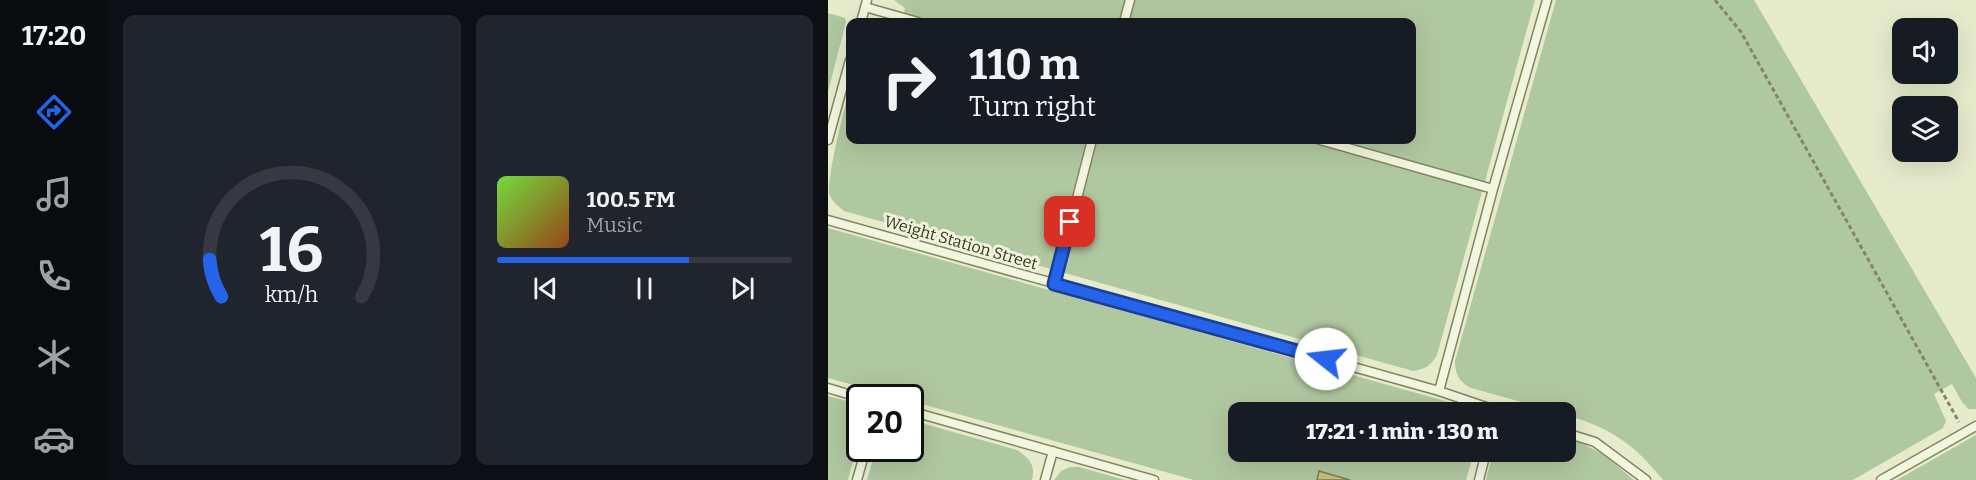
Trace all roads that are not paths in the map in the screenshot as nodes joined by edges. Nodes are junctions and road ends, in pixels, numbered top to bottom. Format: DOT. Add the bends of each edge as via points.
graph roads {
  1 [pos="1130,0"];
  2 [pos="1547,0"];
  3 [pos="866,3"];
  4 [pos="862,18"];
  5 [pos="907,18"];
  6 [pos="1125,18"];
  7 [pos="846,75"];
  8 [pos="828,140"];
  9 [pos="1091,144"];
  10 [pos="1334,144"];
  11 [pos="1493,189"];
  12 [pos="828,220"];
  13 [pos="1054,284"];
  14 [pos="828,388"];
  15 [pos="1439,391"];
  16 [pos="846,393"];
  17 [pos="1470,402"];
  18 [pos="924,415"];
  19 [pos="1976,426"];
  20 [pos="1576,436"];
  21 [pos="1053,451"];
  22 [pos="862,462"];
  23 [pos="1484,462"];
  24 [pos="857,480"];
  25 [pos="1045,480"];
  26 [pos="1154,480"];
  27 [pos="1479,480"];
  28 [pos="1646,480"];
  29 [pos="1881,480"];
  1 -- 6 [label="lane"];
  2 -- 11 [label="lane"];
  3 -- 4 [label="lane"];
  3 -- 5 [label="lane"];
  7 -- 8 [label="lane"];
  9 -- 13 [label="lane"];
  10 -- 11 [label="lane"];
  11 -- 15 [label="lane"];
  12 -- 13 [label="lane, Weight Station Street"];
  13 -- 15 [label="lane, Weight Station Street"];
  14 -- 16 [label="lane"];
  15 -- 17 [label="lane, Weight Station Street"];
  18 -- 21 [label="lane"];
  19 -- 29 [label="lane"];
  20 -- 28 [label="lane" via="1595,442"];
  21 -- 25 [label="lane"];
  21 -- 26 [label="lane"];
  22 -- 24 [label="lane"];
  23 -- 27 [label="lane"];
}
